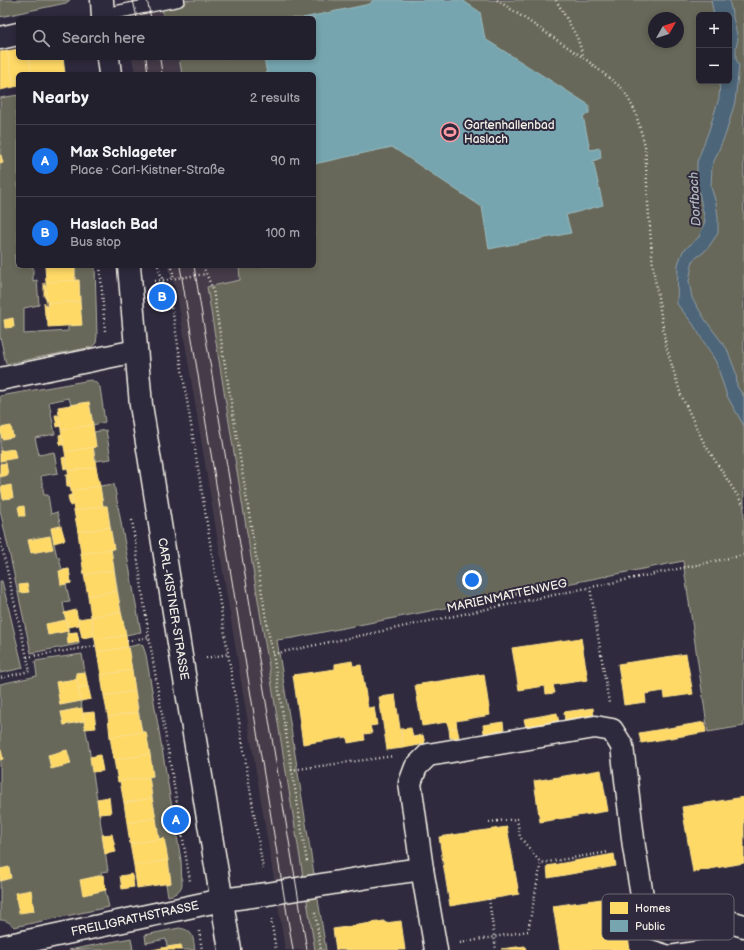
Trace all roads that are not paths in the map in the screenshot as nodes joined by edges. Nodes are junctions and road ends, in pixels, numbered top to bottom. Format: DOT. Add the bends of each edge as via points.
graph roads {
  1 [pos="170,1"];
  2 [pos="98,13"];
  3 [pos="16,34"];
  4 [pos="0,38"];
  5 [pos="108,60"];
  6 [pos="110,72"];
  7 [pos="130,276"];
  8 [pos="136,351"];
  9 [pos="0,378"];
  10 [pos="422,869"];
  11 [pos="642,894"];
  12 [pos="222,900"];
  13 [pos="734,923"];
  14 [pos="744,926"];
  15 [pos="0,947"];
  16 [pos="436,949"];
  17 [pos="230,950"];
  1 -- 2 [label="lane"];
  3 -- 4 [label="street"];
  5 -- 6 [label="street"];
  7 -- 8 [label="street, CARL-KISTNER-STRASSE"];
  8 -- 9 [label="street"];
  8 -- 12 [label="street, CARL-KISTNER-STRASSE" via="142,412"];
  10 -- 11 [label="street" via="410,783 416,767 428,755 595,727 612,730 622,746"];
  10 -- 12 [label="street, FREILIGRATHSTRASSE"];
  10 -- 16 [label="street"];
  12 -- 15 [label="street, FREILIGRATHSTRASSE"];
  12 -- 17 [label="street, CARL-KISTNER-STRASSE"];
  13 -- 14 [label="street"];
}
